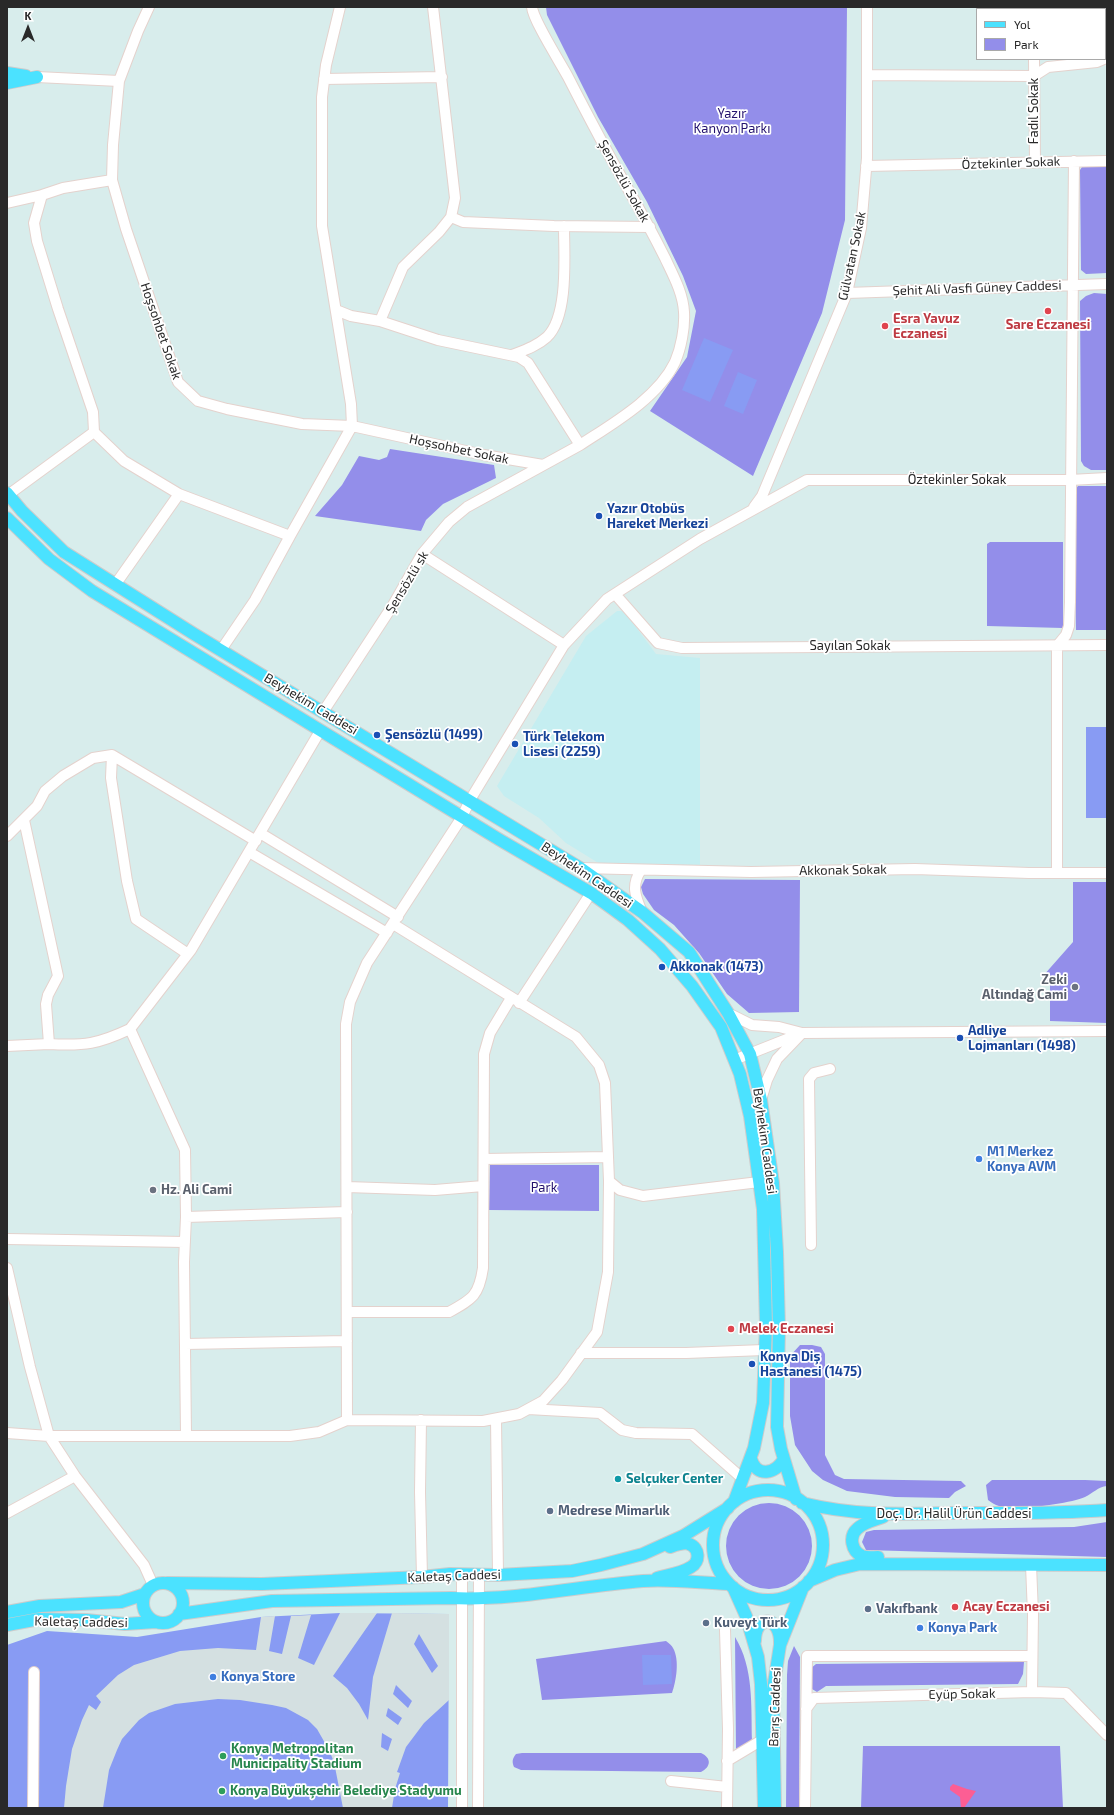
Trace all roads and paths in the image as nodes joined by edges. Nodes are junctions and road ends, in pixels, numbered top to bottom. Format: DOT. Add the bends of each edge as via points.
graph roads {
  1 [pos="149,7"];
  2 [pos="340,7"];
  3 [pos="433,7"];
  4 [pos="532,7"];
  5 [pos="867,7"];
  6 [pos="1034,60"];
  7 [pos="1101,60"];
  8 [pos="7,73"];
  9 [pos="867,75"];
  10 [pos="1034,76"];
  11 [pos="37,77"];
  12 [pos="442,77"];
  13 [pos="324,80"];
  14 [pos="119,81"];
  15 [pos="7,82"];
  16 [pos="1074,161"];
  17 [pos="1107,161"];
  18 [pos="1035,162"];
  19 [pos="866,166"];
  20 [pos="112,180"];
  21 [pos="42,195"];
  22 [pos="7,204"];
  23 [pos="451,217"];
  24 [pos="564,226"];
  25 [pos="650,227"];
  26 [pos="1074,284"];
  27 [pos="1107,284"];
  28 [pos="847,293"];
  29 [pos="336,310"];
  30 [pos="380,321"];
  31 [pos="512,355"];
  32 [pos="352,426"];
  33 [pos="94,432"];
  34 [pos="580,446"];
  35 [pos="543,466"];
  36 [pos="1107,478"];
  37 [pos="1070,480"];
  38 [pos="8,494"];
  39 [pos="179,494"];
  40 [pos="751,510"];
  41 [pos="7,518"];
  42 [pos="290,536"];
  43 [pos="422,554"];
  44 [pos="115,585"];
  45 [pos="615,594"];
  46 [pos="1107,644"];
  47 [pos="564,645"];
  48 [pos="1057,646"];
  49 [pos="221,650"];
  50 [pos="323,712"];
  51 [pos="320,731"];
  52 [pos="112,756"];
  53 [pos="470,800"];
  54 [pos="462,817"];
  55 [pos="24,820"];
  56 [pos="7,836"];
  57 [pos="258,837"];
  58 [pos="249,852"];
  59 [pos="580,868"];
  60 [pos="642,870"];
  61 [pos="1057,873"];
  62 [pos="1107,873"];
  63 [pos="591,893"];
  64 [pos="642,912"];
  65 [pos="392,925"];
  66 [pos="188,954"];
  67 [pos="515,1000"];
  68 [pos="728,1013"];
  69 [pos="130,1029"];
  70 [pos="1107,1031"];
  71 [pos="802,1033"];
  72 [pos="49,1044"];
  73 [pos="7,1046"];
  74 [pos="750,1054"];
  75 [pos="734,1060"];
  76 [pos="830,1069"];
  77 [pos="761,1100"];
  78 [pos="608,1157"];
  79 [pos="484,1159"];
  80 [pos="609,1182"];
  81 [pos="760,1182"];
  82 [pos="483,1186"];
  83 [pos="347,1187"];
  84 [pos="347,1212"];
  85 [pos="186,1217"];
  86 [pos="7,1239"];
  87 [pos="185,1242"];
  88 [pos="810,1245"];
  89 [pos="7,1268"];
  90 [pos="347,1312"];
  91 [pos="347,1342"];
  92 [pos="185,1344"];
  93 [pos="764,1350"];
  94 [pos="581,1353"];
  95 [pos="528,1410"];
  96 [pos="496,1419"];
  97 [pos="347,1420"];
  98 [pos="421,1420"];
  99 [pos="7,1433"];
  100 [pos="186,1435"];
  101 [pos="49,1436"];
  102 [pos="751,1459"];
  103 [pos="784,1459"];
  104 [pos="75,1476"];
  105 [pos="743,1479"];
  106 [pos="799,1501"];
  107 [pos="731,1505"];
  108 [pos="1107,1510"];
  109 [pos="7,1513"];
  110 [pos="892,1515"];
  111 [pos="643,1554"];
  112 [pos="910,1563"];
  113 [pos="1031,1565"];
  114 [pos="1107,1565"];
  115 [pos="462,1574"];
  116 [pos="478,1575"];
  117 [pos="498,1575"];
  118 [pos="422,1578"];
  119 [pos="645,1581"];
  120 [pos="167,1583"];
  121 [pos="806,1584"];
  122 [pos="730,1586"];
  123 [pos="149,1590"];
  124 [pos="461,1598"];
  125 [pos="478,1600"];
  126 [pos="7,1612"];
  127 [pos="179,1614"];
  128 [pos="156,1622"];
  129 [pos="7,1626"];
  130 [pos="725,1630"];
  131 [pos="755,1645"];
  132 [pos="780,1645"];
  133 [pos="1032,1656"];
  134 [pos="34,1672"];
  135 [pos="1032,1692"];
  136 [pos="806,1709"];
  137 [pos="1107,1735"];
  138 [pos="762,1740"];
  139 [pos="727,1761"];
  140 [pos="671,1781"];
  141 [pos="727,1787"];
  142 [pos="33,1808"];
  143 [pos="462,1808"];
  144 [pos="478,1808"];
  145 [pos="727,1808"];
  146 [pos="764,1808"];
  147 [pos="775,1808"];
  148 [pos="805,1808"];
  1 -- 14 [label="street, Hoşsohbet Sokak"];
  2 -- 13 [label="street"];
  3 -- 12 [label="street"];
  4 -- 25 [label="street, Şensözlü Sokak" via="533,14"];
  5 -- 9 [label="street, Gülvatan Sokak"];
  6 -- 10 [label="street, Fadıl Sokak"];
  7 -- 10 [label="street" via="1048,68"];
  8 -- 11 [label="main road"];
  9 -- 10 [label="street"];
  9 -- 19 [label="street, Gülvatan Sokak"];
  10 -- 18 [label="street, Fadıl Sokak"];
  11 -- 14 [label="street"];
  11 -- 15 [label="main road"];
  12 -- 13 [label="street"];
  12 -- 23 [label="street" via="455,198"];
  13 -- 29 [label="street" via="322,226"];
  14 -- 20 [label="street, Hoşsohbet Sokak"];
  16 -- 17 [label="street, Öztekinler Sokak"];
  16 -- 18 [label="street, Öztekinler Sokak"];
  16 -- 26 [label="street"];
  18 -- 19 [label="street, Öztekinler Sokak"];
  19 -- 28 [label="street, Gülvatan Sokak" via="860,228"];
  20 -- 21 [label="street" via="63,188"];
  20 -- 32 [label="street, Hoşsohbet Sokak" via="178,382 198,400 227,409 302,424"];
  21 -- 22 [label="street"];
  21 -- 33 [label="street" via="34,223 37,241 93,412"];
  23 -- 24 [label="street" via="463,222"];
  23 -- 30 [label="street" via="403,267"];
  24 -- 25 [label="street"];
  24 -- 31 [label="street" via="564,296 557,319 549,336 534,346"];
  25 -- 34 [label="street, Şensözlü Sokak" via="678,286 684,312 682,338 674,363 650,394"];
  26 -- 27 [label="street, Şehit Ali Vasfi Güney Caddesi"];
  26 -- 28 [label="street, Şehit Ali Vasfi Güney Caddesi"];
  26 -- 37 [label="street"];
  28 -- 40 [label="street, Gülvatan Sokak" via="762,496"];
  29 -- 30 [label="street" via="351,316"];
  29 -- 32 [label="street" via="351,404"];
  30 -- 31 [label="street" via="438,340"];
  31 -- 34 [label="street" via="528,363"];
  32 -- 35 [label="street, Hoşsohbet Sokak"];
  32 -- 42 [label="street"];
  33 -- 38 [label="street"];
  33 -- 39 [label="street" via="124,460"];
  34 -- 35 [label="street, Şensözlü sk"];
  35 -- 43 [label="street, Şensözlü sk" via="467,507 449,522"];
  36 -- 37 [label="street, Öztekinler Sokak"];
  37 -- 40 [label="street, Öztekinler Sokak" via="807,480"];
  37 -- 48 [label="street" via="1069,626 1066,635"];
  38 -- 44 [label="main road, Beyhekim Caddesi" via="64,552"];
  39 -- 42 [label="street"];
  39 -- 44 [label="street"];
  40 -- 45 [label="street"];
  41 -- 51 [label="main road, Beyhekim Caddesi" via="49,559 92,591"];
  42 -- 49 [label="street" via="255,600"];
  43 -- 47 [label="street"];
  43 -- 50 [label="street, Şensözlü sk" via="394,605"];
  44 -- 49 [label="main road, Beyhekim Caddesi"];
  45 -- 47 [label="street" via="607,599"];
  45 -- 48 [label="street, Sayılan Sokak" via="658,643 682,648"];
  46 -- 48 [label="street, Sayılan Sokak"];
  47 -- 53 [label="street"];
  48 -- 61 [label="street"];
  49 -- 50 [label="main road, Beyhekim Caddesi"];
  50 -- 53 [label="main road, Beyhekim Caddesi"];
  51 -- 54 [label="main road, Beyhekim Caddesi"];
  51 -- 57 [label="street"];
  52 -- 55 [label="street" via="93,758 63,776 45,792"];
  52 -- 57 [label="street"];
  52 -- 66 [label="street" via="111,778 136,919"];
  53 -- 54 [label="street"];
  53 -- 59 [label="main road, Beyhekim Caddesi"];
  54 -- 63 [label="main road, Beyhekim Caddesi"];
  54 -- 65 [label="street"];
  55 -- 56 [label="street"];
  55 -- 72 [label="street" via="58,976 46,1004"];
  57 -- 58 [label="street"];
  57 -- 65 [label="street"];
  58 -- 65 [label="street"];
  58 -- 66 [label="street"];
  59 -- 60 [label="street, Akkonak Sokak"];
  59 -- 64 [label="main road, Beyhekim Caddesi"];
  60 -- 61 [label="street, Akkonak Sokak" via="751,872 915,869"];
  60 -- 64 [label="street" via="634,887"];
  61 -- 62 [label="street, Akkonak Sokak"];
  63 -- 67 [label="street"];
  63 -- 75 [label="main road, Beyhekim Caddesi" via="633,925 688,981 721,1028"];
  64 -- 68 [label="main road, Beyhekim Caddesi" via="688,952"];
  65 -- 67 [label="street"];
  65 -- 83 [label="street" via="367,962 350,1002 346,1024"];
  66 -- 69 [label="street"];
  67 -- 78 [label="street" via="576,1037 599,1065 605,1083"];
  67 -- 79 [label="street" via="490,1033 484,1054"];
  68 -- 71 [label="street" via="752,1025 779,1027"];
  68 -- 74 [label="main road, Beyhekim Caddesi"];
  69 -- 72 [label="street" via="107,1040 78,1046"];
  69 -- 85 [label="street" via="185,1150"];
  70 -- 71 [label="street"];
  71 -- 74 [label="street"];
  71 -- 77 [label="street" via="777,1059"];
  72 -- 73 [label="street"];
  74 -- 75 [label="street"];
  74 -- 77 [label="main road, Beyhekim Caddesi"];
  75 -- 81 [label="main road, Beyhekim Caddesi" via="750,1116"];
  76 -- 88 [label="street" via="814,1073 809,1079"];
  77 -- 103 [label="main road, Beyhekim Caddesi" via="773,1183 779,1328 777,1427"];
  78 -- 79 [label="street"];
  78 -- 80 [label="street"];
  79 -- 82 [label="street"];
  80 -- 81 [label="street" via="620,1190 643,1196"];
  80 -- 94 [label="street" via="608,1272 597,1332"];
  81 -- 93 [label="main road, Beyhekim Caddesi" via="766,1325"];
  82 -- 83 [label="street" via="435,1190"];
  82 -- 90 [label="street" via="483,1268 481,1285 476,1294 449,1312"];
  83 -- 84 [label="street"];
  84 -- 85 [label="street"];
  84 -- 90 [label="street"];
  85 -- 87 [label="street"];
  86 -- 87 [label="street"];
  87 -- 92 [label="street"];
  89 -- 101 [label="street"];
  90 -- 91 [label="street"];
  91 -- 92 [label="street"];
  91 -- 97 [label="street"];
  92 -- 100 [label="street"];
  93 -- 94 [label="street"];
  93 -- 102 [label="main road, Beyhekim Caddesi" via="763,1403"];
  94 -- 95 [label="street" via="543,1401"];
  95 -- 96 [label="street"];
  95 -- 105 [label="street" via="600,1413 622,1430 636,1433 692,1434"];
  96 -- 98 [label="street"];
  96 -- 117 [label="street"];
  97 -- 98 [label="street"];
  97 -- 100 [label="street" via="319,1432 290,1436"];
  98 -- 118 [label="street"];
  99 -- 101 [label="street"];
  100 -- 101 [label="street"];
  101 -- 104 [label="street"];
  102 -- 103 [label="main road" via="757,1469 766,1472 774,1470"];
  102 -- 105 [label="main road, Beyhekim Caddesi"];
  103 -- 106 [label="main road, Beyhekim Caddesi"];
  104 -- 109 [label="street"];
  104 -- 123 [label="street" via="144,1565 150,1576"];
  105 -- 107 [label="main road, Beyhekim Caddesi"];
  106 -- 107 [label="main road" via="781,1492 764,1491 748,1494"];
  106 -- 110 [label="main road, Doç. Dr. Halil Ürün Caddesi" via="842,1512"];
  106 -- 121 [label="main road" via="813,1515 822,1537 820,1560"];
  107 -- 111 [label="main road, Kaletaş Caddesi" via="684,1536"];
  107 -- 122 [label="main road" via="717,1524 713,1544 716,1563"];
  108 -- 110 [label="main road, Doç. Dr. Halil Ürün Caddesi" via="1025,1514"];
  110 -- 112 [label="main road" via="870,1521 856,1529 852,1540 853,1546 862,1556 890,1558"];
  111 -- 117 [label="main road, Kaletaş Caddesi" via="572,1571"];
  111 -- 119 [label="main road" via="685,1544 695,1548 698,1558 692,1567"];
  112 -- 113 [label="main road"];
  112 -- 121 [label="main road" via="847,1566 821,1575"];
  113 -- 114 [label="main road"];
  113 -- 133 [label="street"];
  115 -- 116 [label="main road, Kaletaş Caddesi"];
  115 -- 118 [label="main road, Kaletaş Caddesi"];
  115 -- 124 [label="street"];
  116 -- 117 [label="main road, Kaletaş Caddesi"];
  116 -- 125 [label="street"];
  118 -- 120 [label="main road, Kaletaş Caddesi" via="262,1584"];
  119 -- 122 [label="main road, Kaletaş Caddesi"];
  119 -- 125 [label="main road, Kaletaş Caddesi"];
  120 -- 123 [label="main road"];
  120 -- 127 [label="main road" via="182,1595 182,1608"];
  121 -- 122 [label="main road" via="788,1596 772,1600 751,1597"];
  121 -- 132 [label="main road, Barış Caddesi"];
  122 -- 131 [label="main road, Barış Caddesi" via="746,1616"];
  123 -- 126 [label="main road, Kaletaş Caddesi" via="121,1602 40,1606"];
  123 -- 128 [label="main road" via="142,1600 145,1613"];
  124 -- 125 [label="main road, Kaletaş Caddesi"];
  124 -- 127 [label="main road, Kaletaş Caddesi" via="272,1601"];
  124 -- 143 [label="street"];
  125 -- 144 [label="street"];
  127 -- 128 [label="main road" via="169,1622"];
  128 -- 129 [label="main road, Kaletaş Caddesi" via="125,1624 39,1619"];
  130 -- 139 [label="street"];
  131 -- 132 [label="main road" via="758,1627 767,1622 778,1627"];
  131 -- 138 [label="main road, Barış Caddesi" via="761,1684"];
  132 -- 147 [label="main road, Barış Caddesi" via="773,1690"];
  133 -- 135 [label="street"];
  133 -- 136 [label="street" via="807,1656"];
  134 -- 142 [label="street"];
  135 -- 136 [label="street, Eyüp Sokak" via="814,1698"];
  135 -- 137 [label="street, Eyüp Sokak" via="1066,1693"];
  136 -- 148 [label="street"];
  138 -- 139 [label="street"];
  138 -- 146 [label="main road, Barış Caddesi"];
  139 -- 141 [label="street"];
  140 -- 141 [label="street"];
  141 -- 145 [label="street"];
}
